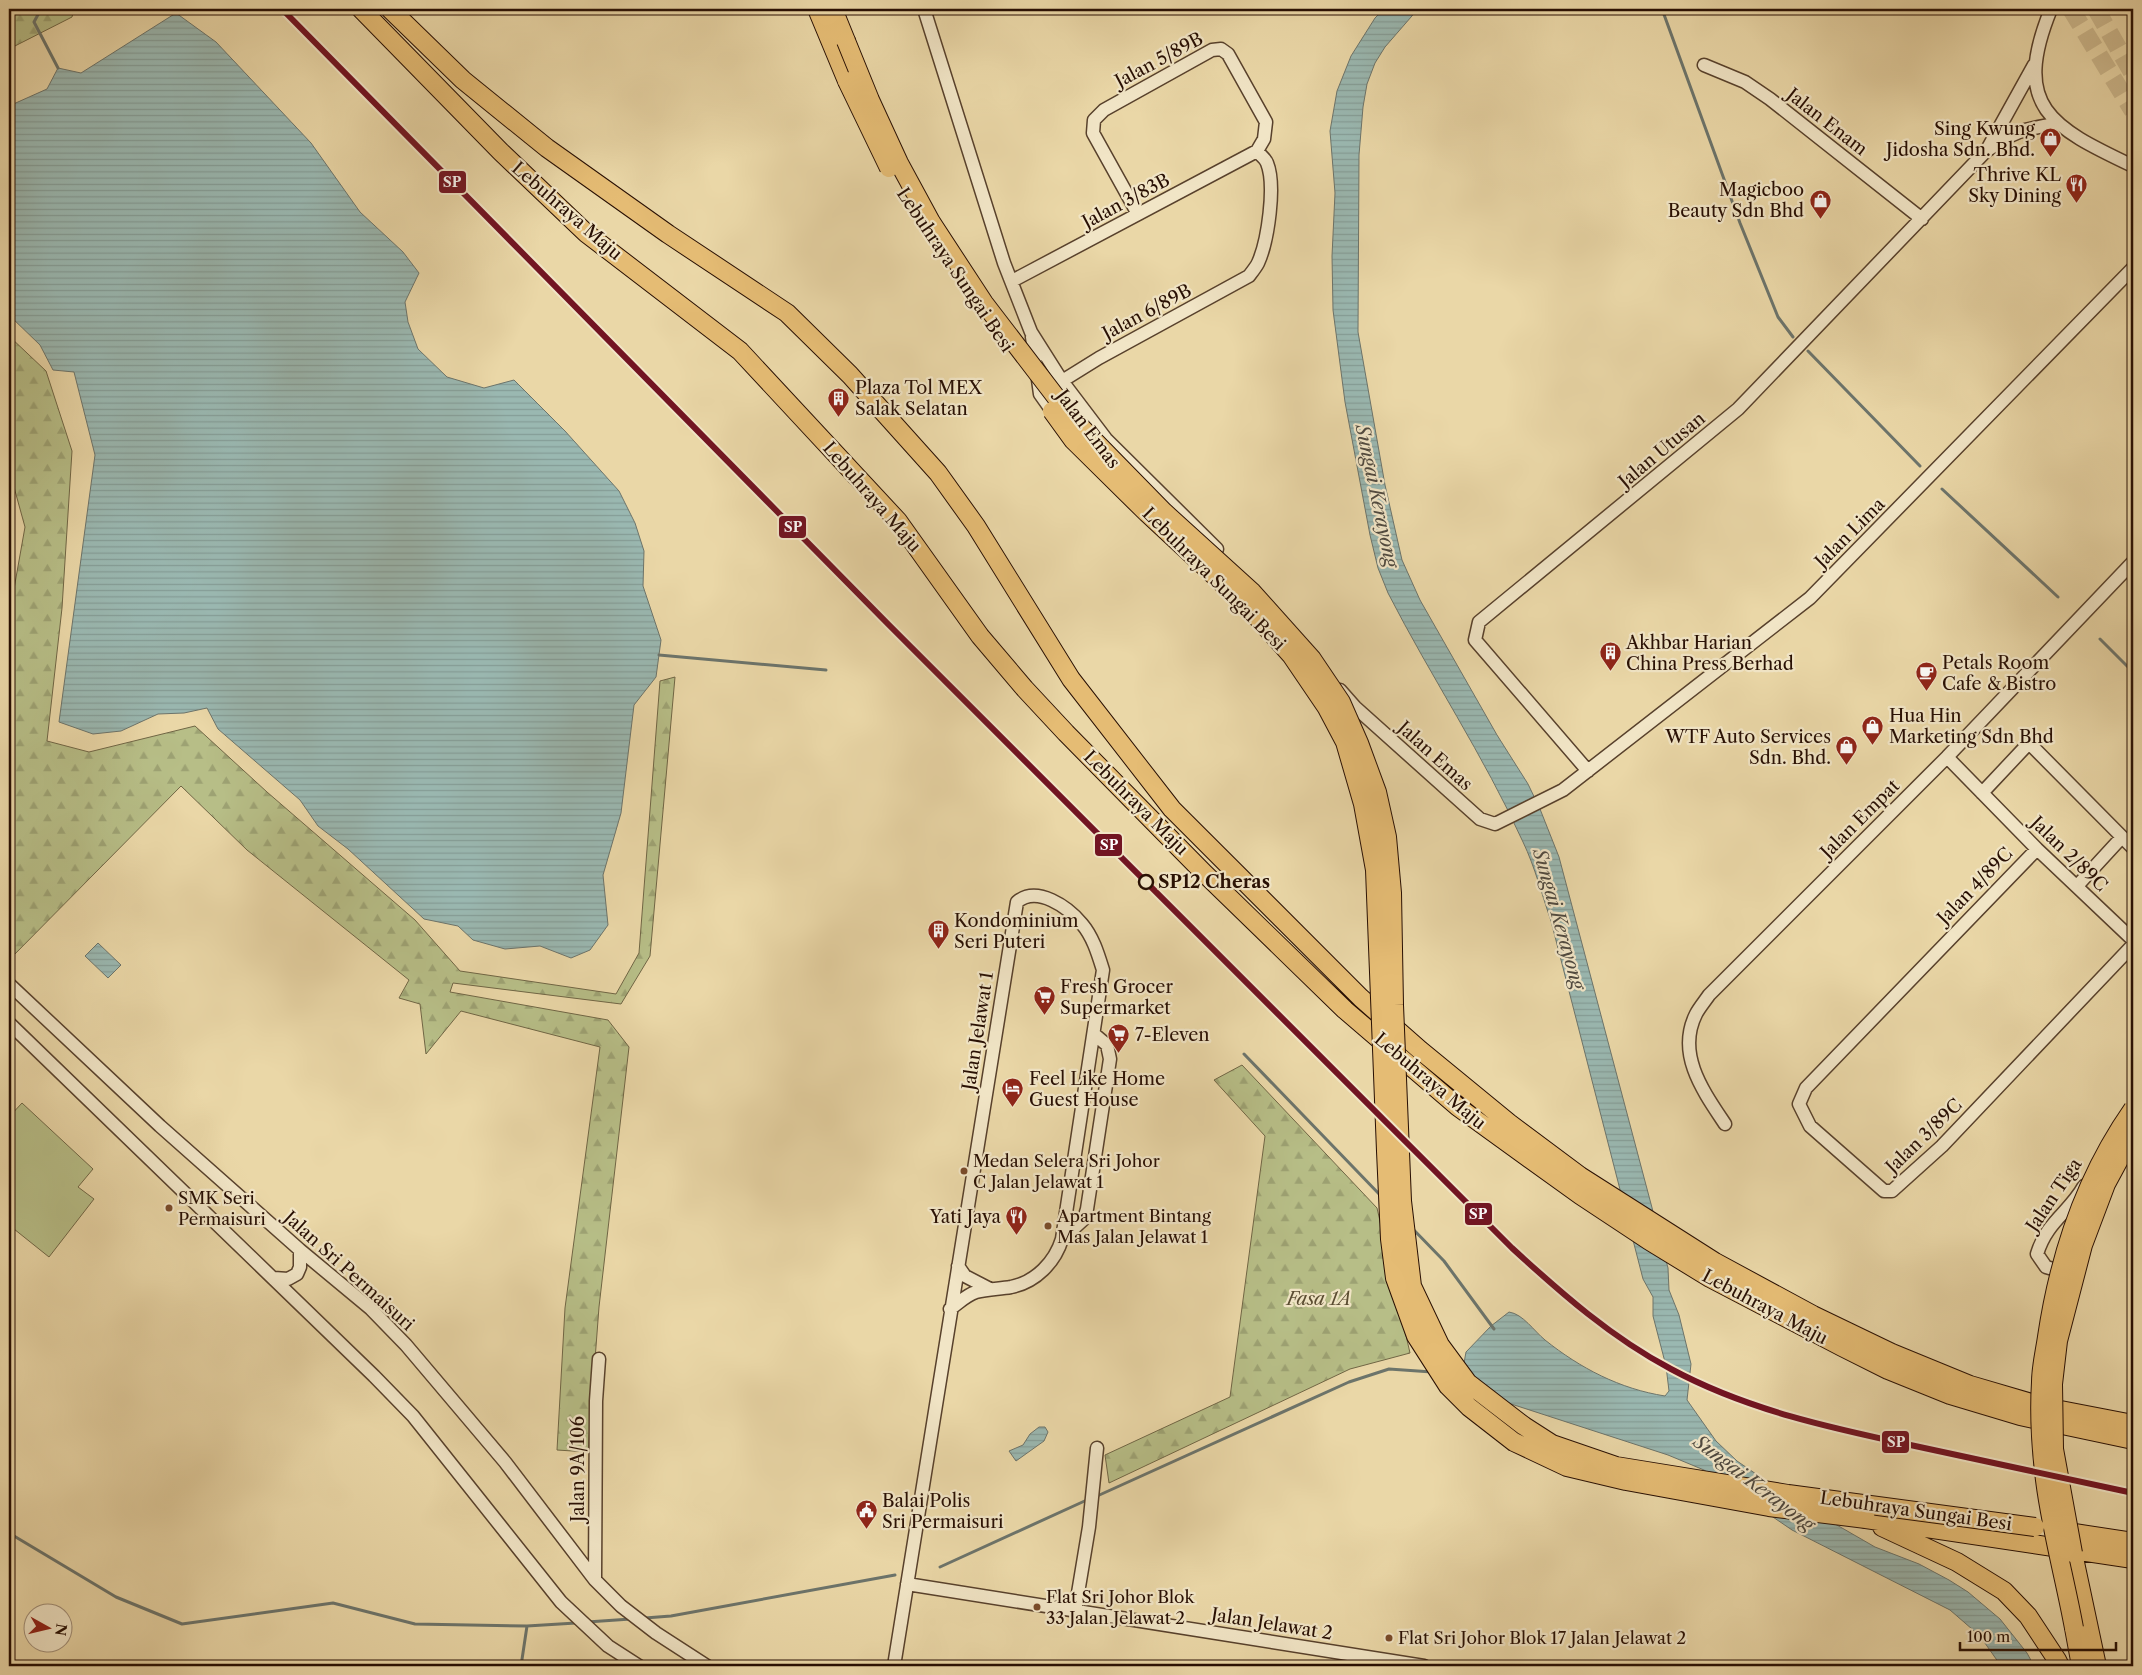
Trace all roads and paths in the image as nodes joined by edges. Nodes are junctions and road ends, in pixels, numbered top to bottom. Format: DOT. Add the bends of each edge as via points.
graph roads {
  1 [pos="361,9"];
  2 [pos="390,9"];
  3 [pos="818,9"];
  4 [pos="833,9"];
  5 [pos="924,9"];
  6 [pos="2051,9"];
  7 [pos="2036,60"];
  8 [pos="1704,65"];
  9 [pos="2057,124"];
  10 [pos="1257,151"];
  11 [pos="1985,152"];
  12 [pos="2133,166"];
  13 [pos="1138,214"];
  14 [pos="1922,219"];
  15 [pos="2133,268"];
  16 [pos="1012,282"];
  17 [pos="1031,332"];
  18 [pos="1062,380"];
  19 [pos="2133,562"];
  20 [pos="1355,707"];
  21 [pos="1946,757"];
  22 [pos="1588,771"];
  23 [pos="1982,793"];
  24 [pos="1495,824"];
  25 [pos="2122,838"];
  26 [pos="2133,848"];
  27 [pos="2037,849"];
  28 [pos="2077,886"];
  29 [pos="2133,940"];
  30 [pos="2133,945"];
  31 [pos="1939,948"];
  32 [pos="9,984"];
  33 [pos="9,1023"];
  34 [pos="1094,1034"];
  35 [pos="2133,1101"];
  36 [pos="2133,1109"];
  37 [pos="1725,1124"];
  38 [pos="2133,1134"];
  39 [pos="2133,1141"];
  40 [pos="1062,1239"];
  41 [pos="300,1250"];
  42 [pos="958,1266"];
  43 [pos="1713,1270"];
  44 [pos="274,1278"];
  45 [pos="990,1289"];
  46 [pos="950,1309"];
  47 [pos="599,1359"];
  48 [pos="2133,1424"];
  49 [pos="2133,1440"];
  50 [pos="1097,1448"];
  51 [pos="1866,1519"];
  52 [pos="2133,1542"];
  53 [pos="2133,1559"];
  54 [pos="595,1580"];
  55 [pos="907,1584"];
  56 [pos="1075,1611"];
  57 [pos="2081,1629"];
  58 [pos="639,1666"];
  59 [pos="707,1666"];
  60 [pos="894,1666"];
  61 [pos="1424,1666"];
  62 [pos="2060,1666"];
  63 [pos="2081,1666"];
  64 [pos="2096,1666"];
  1 -- 43 [label="highway, Lebuhraya Maju" via="501,152 586,233 740,351 898,520 980,636 1025,689 1211,880 1346,1010 1458,1107 1580,1195"];
  2 -- 43 [label="highway, Lebuhraya Maju" via="463,80 546,148 787,313 850,375 938,473 976,526 1071,679 1172,809 1361,998 1450,1074 1580,1176"];
  3 -- 51 [label="highway, Lebuhraya Sungai Besi, bridge" via="871,133 907,201 982,314 1073,440 1246,606 1291,655 1327,708 1345,742 1363,804 1375,870 1390,1239 1395,1278 1416,1336 1448,1386 1468,1407 1514,1442 1567,1468 1769,1507"];
  4 -- 52 [label="highway, Lebuhraya Sungai Besi, bridge" via="899,163 931,222 984,303 1072,418 1164,512 1252,592 1312,659 1341,702 1378,792 1387,837 1392,893 1402,1201 1412,1286 1440,1345 1468,1383 1552,1444 1616,1466 1788,1494"];
  5 -- 16 [label="street, Jalan Emas"];
  6 -- 7 [label="street"];
  7 -- 9 [label="street" via="2038,94"];
  7 -- 11 [label="street, Jalan Utusan"];
  8 -- 14 [label="street, Jalan Enam" via="1745,82 1770,99"];
  9 -- 11 [label="street, Jalan Utusan" via="2027,128"];
  9 -- 12 [label="street"];
  10 -- 13 [label="street, Jalan 3/83B"];
  10 -- 13 [label="street, Jalan 5/89B" via="1264,139 1266,122 1228,54 1221,49 1212,50 1104,110 1094,120 1093,134"];
  10 -- 18 [label="street, Jalan 6/89B" via="1266,160 1270,174 1270,200 1263,245 1258,263 1249,276"];
  11 -- 14 [label="street, Jalan Utusan"];
  13 -- 16 [label="street, Jalan 3/83B"];
  14 -- 22 [label="street, Jalan Utusan" via="1738,410 1479,622 1476,640"];
  15 -- 22 [label="street, Jalan Lima" via="1810,598"];
  16 -- 17 [label="street, Jalan Emas"];
  17 -- 18 [label="street, Jalan Emas"];
  17 -- 20 [label="street, Jalan Emas" via="1040,394 1093,470 1215,583 1318,686"];
  18 -- 20 [label="street, Jalan Emas" via="1119,454 1233,565"];
  19 -- 21 [label="street, Jalan Empat"];
  20 -- 24 [label="street, Jalan Emas" via="1464,807 1480,819"];
  21 -- 23 [label="street, Jalan 2/89C"];
  21 -- 37 [label="street, Jalan Empat" via="1709,995 1696,1014 1688,1053 1705,1093"];
  22 -- 24 [label="street, Jalan Lima" via="1562,790"];
  23 -- 25 [label="street" via="2029,743"];
  23 -- 27 [label="street, Jalan 2/89C"];
  25 -- 26 [label="street"];
  25 -- 28 [label="street"];
  27 -- 28 [label="street, Jalan 2/89C"];
  27 -- 31 [label="street, Jalan 4/89C"];
  28 -- 29 [label="street, Jalan 2/89C"];
  30 -- 31 [label="street, Jalan 3/89C" via="1942,1146 1892,1191 1884,1191 1810,1126 1800,1104 1806,1088"];
  32 -- 41 [label="street, Jalan Sri Permaisuri" via="160,1126"];
  33 -- 44 [label="street"];
  34 -- 40 [label="street, Jalan Jelawat 1"];
  34 -- 40 [label="street, Jalan Jelawat 1" via="1107,1045 1110,1059 1090,1190 1084,1219"];
  34 -- 42 [label="street, Jalan Jelawat 1" via="1103,970 1091,938 1081,923 1047,898 1035,895 1022,898 1017,902"];
  35 -- 39 [label="street, Jalan Tiga" via="2078,1195 2042,1238 2037,1254 2046,1267 2071,1268 2082,1258"];
  36 -- 57 [label="highway, bridge" via="2086,1192 2066,1250 2051,1312 2041,1380 2045,1481"];
  38 -- 57 [label="highway, bridge" via="2106,1184 2083,1245 2058,1341 2053,1384 2054,1449"];
  40 -- 45 [label="street, Jalan Jelawat 1" via="1053,1259 1034,1277 1014,1287"];
  41 -- 44 [label="street" via="297,1274 288,1279"];
  41 -- 54 [label="street, Jalan Sri Permaisuri" via="371,1309 406,1345 505,1462"];
  42 -- 45 [label="street" via="965,1276"];
  42 -- 46 [label="street, Jalan Jelawat 1"];
  43 -- 48 [label="highway, Lebuhraya Maju" via="1930,1370 1970,1385 2045,1407"];
  43 -- 49 [label="highway, Lebuhraya Maju" via="1849,1351 1888,1370 1950,1395 2020,1416"];
  44 -- 58 [label="street" via="413,1416 571,1612 608,1646"];
  45 -- 46 [label="street, Jalan Jelawat 1" via="971,1294"];
  46 -- 55 [label="street, Jalan Jelawat 1"];
  47 -- 54 [label="street, Jalan 9A/106"];
  50 -- 56 [label="street" via="1089,1527"];
  51 -- 53 [label="highway"];
  51 -- 62 [label="highway, Lebuhraya Sungai Besi" via="1957,1562 2004,1592 2028,1616"];
  54 -- 59 [label="street, Jalan Sri Permaisuri" via="621,1606 656,1633"];
  55 -- 56 [label="street, Jalan Jelawat 2"];
  55 -- 60 [label="street, Jalan Jelawat 1"];
  56 -- 61 [label="street, Jalan Jelawat 2"];
  57 -- 63 [label="highway"];
  57 -- 64 [label="highway"];
}
